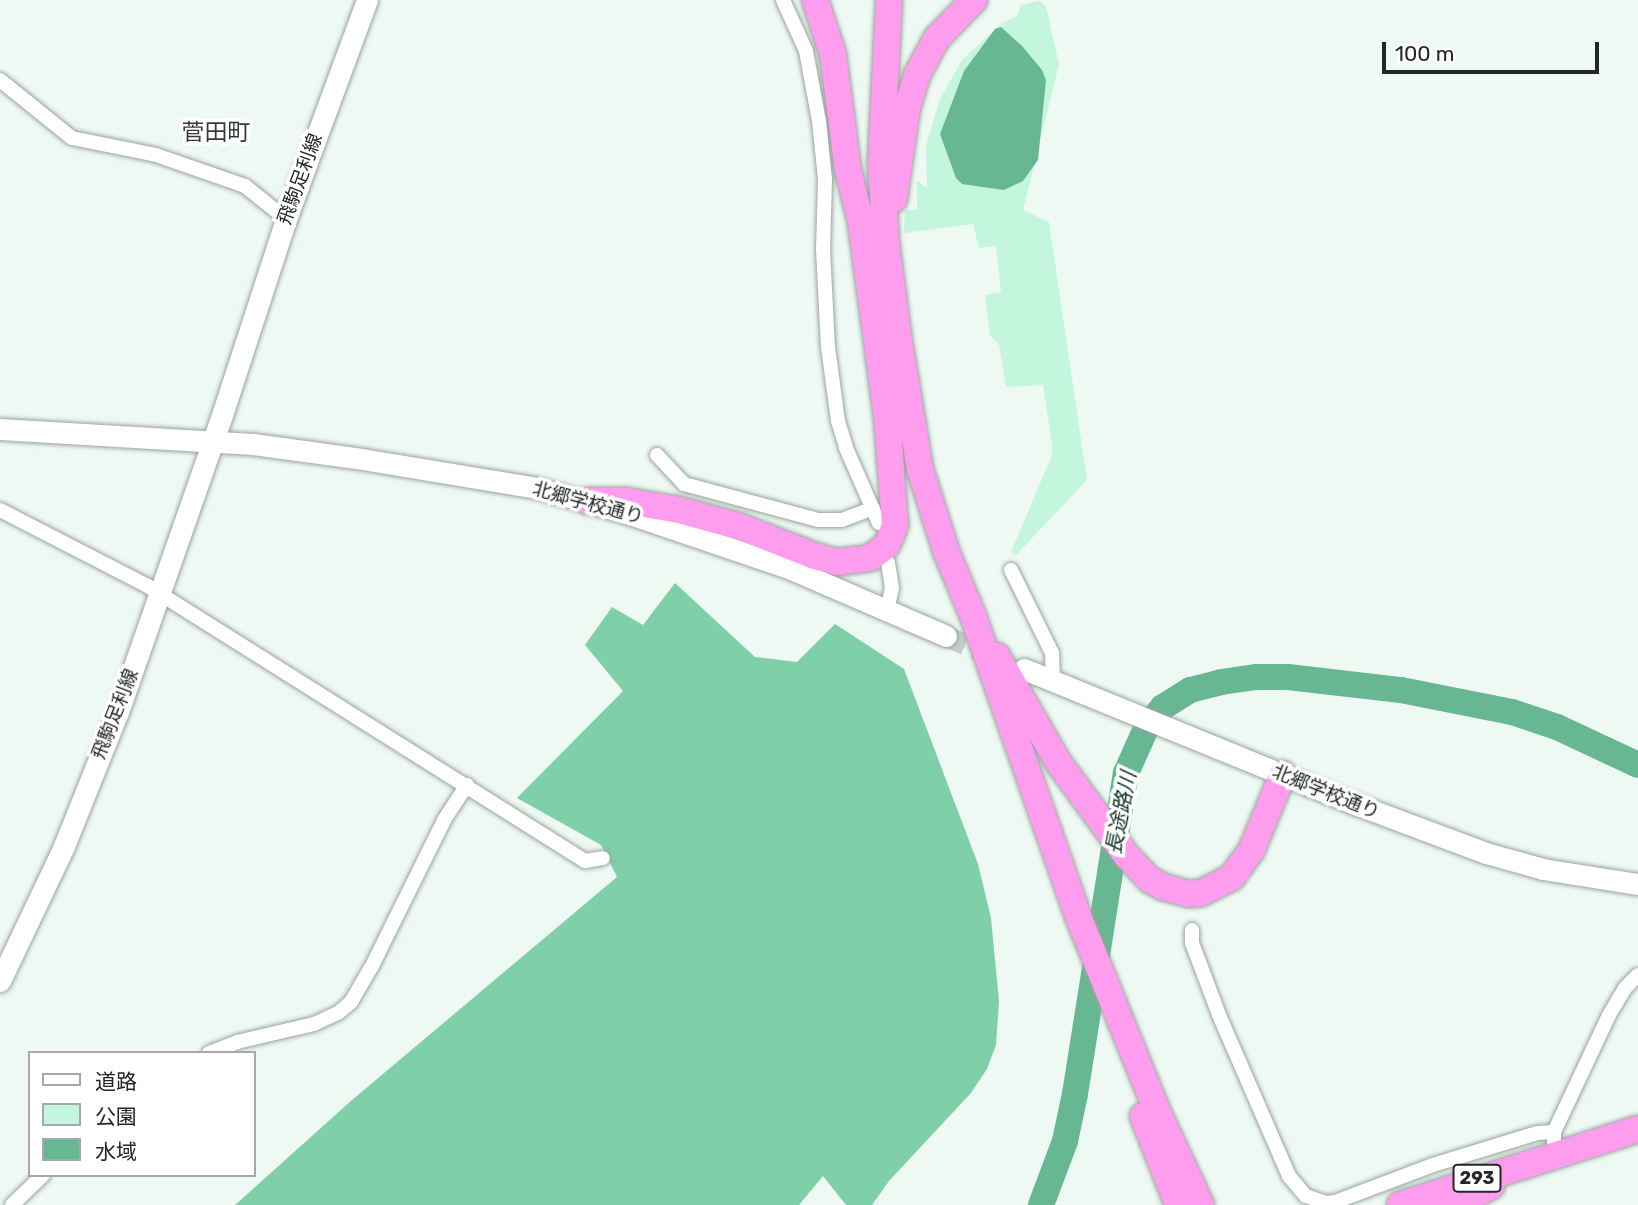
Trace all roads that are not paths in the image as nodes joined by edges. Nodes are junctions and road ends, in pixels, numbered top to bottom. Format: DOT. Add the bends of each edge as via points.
graph roads {
  1 [pos="367,0"];
  2 [pos="783,0"];
  3 [pos="815,0"];
  4 [pos="876,0"];
  5 [pos="888,0"];
  6 [pos="974,0"];
  7 [pos="0,80"];
  8 [pos="285,219"];
  9 [pos="861,222"];
  10 [pos="887,242"];
  11 [pos="887,417"];
  12 [pos="0,429"];
  13 [pos="212,440"];
  14 [pos="657,455"];
  15 [pos="588,501"];
  16 [pos="873,508"];
  17 [pos="0,510"];
  18 [pos="879,523"];
  19 [pos="888,562"];
  20 [pos="1011,570"];
  21 [pos="159,593"];
  22 [pos="887,611"];
  23 [pos="972,615"];
  24 [pos="946,636"];
  25 [pos="1024,669"];
  26 [pos="1053,681"];
  27 [pos="1283,774"];
  28 [pos="467,785"];
  29 [pos="603,858"];
  30 [pos="1638,884"];
  31 [pos="1074,921"];
  32 [pos="1192,930"];
  33 [pos="1638,975"];
  34 [pos="0,981"];
  35 [pos="1112,1018"];
  36 [pos="214,1051"];
  37 [pos="1638,1129"];
  38 [pos="1555,1143"];
  39 [pos="41,1177"];
  40 [pos="12,1205"];
  41 [pos="1178,1205"];
  42 [pos="1201,1205"];
  43 [pos="1400,1205"];
  44 [pos="1455,1205"];
  1 -- 8 [label="street, 飛駒足利線"];
  2 -- 16 [label="street" via="806,51 819,121 825,179 828,347 838,421"];
  3 -- 9 [label="highway" via="833,54 848,170"];
  4 -- 9 [label="highway"];
  5 -- 10 [label="highway" via="881,166"];
  6 -- 10 [label="highway" via="937,38 917,75 907,108"];
  7 -- 8 [label="street" via="72,138 156,155 246,186"];
  8 -- 13 [label="street, 飛駒足利線"];
  9 -- 11 [label="highway"];
  10 -- 23 [label="highway" via="920,469"];
  11 -- 15 [label="highway" via="895,526 886,547 860,562 815,556 679,510 626,501"];
  11 -- 31 [label="highway" via="924,529"];
  12 -- 13 [label="street"];
  13 -- 15 [label="street, 北郷学校通り" via="442,471"];
  13 -- 21 [label="street, 飛駒足利線"];
  14 -- 16 [label="street" via="684,484 805,517 842,520"];
  15 -- 22 [label="street, 北郷学校通り" via="789,568"];
  16 -- 18 [label="street"];
  17 -- 21 [label="street"];
  19 -- 22 [label="street" via="892,588"];
  20 -- 26 [label="street" via="1052,653"];
  21 -- 28 [label="street"];
  21 -- 34 [label="street, 飛駒足利線" via="64,846"];
  22 -- 24 [label="street, 北郷学校通り"];
  23 -- 27 [label="highway" via="1058,762 1150,880 1175,891 1201,892 1223,884 1252,849"];
  23 -- 31 [label="highway"];
  25 -- 26 [label="street, 北郷学校通り"];
  26 -- 27 [label="street, 北郷学校通り"];
  27 -- 30 [label="street, 北郷学校通り" via="1486,853 1543,869"];
  28 -- 29 [label="street" via="585,861"];
  28 -- 36 [label="street" via="444,820 351,1002 314,1024"];
  31 -- 35 [label="highway"];
  32 -- 38 [label="street" via="1194,950 1219,1015 1289,1176 1306,1196 1335,1202 1537,1133"];
  33 -- 38 [label="street" via="1609,1015"];
  35 -- 41 [label="highway"];
  35 -- 42 [label="highway"];
  37 -- 38 [label="highway, 293"];
  38 -- 43 [label="highway, 293"];
  38 -- 44 [label="highway, 293"];
  39 -- 40 [label="street"];
}
